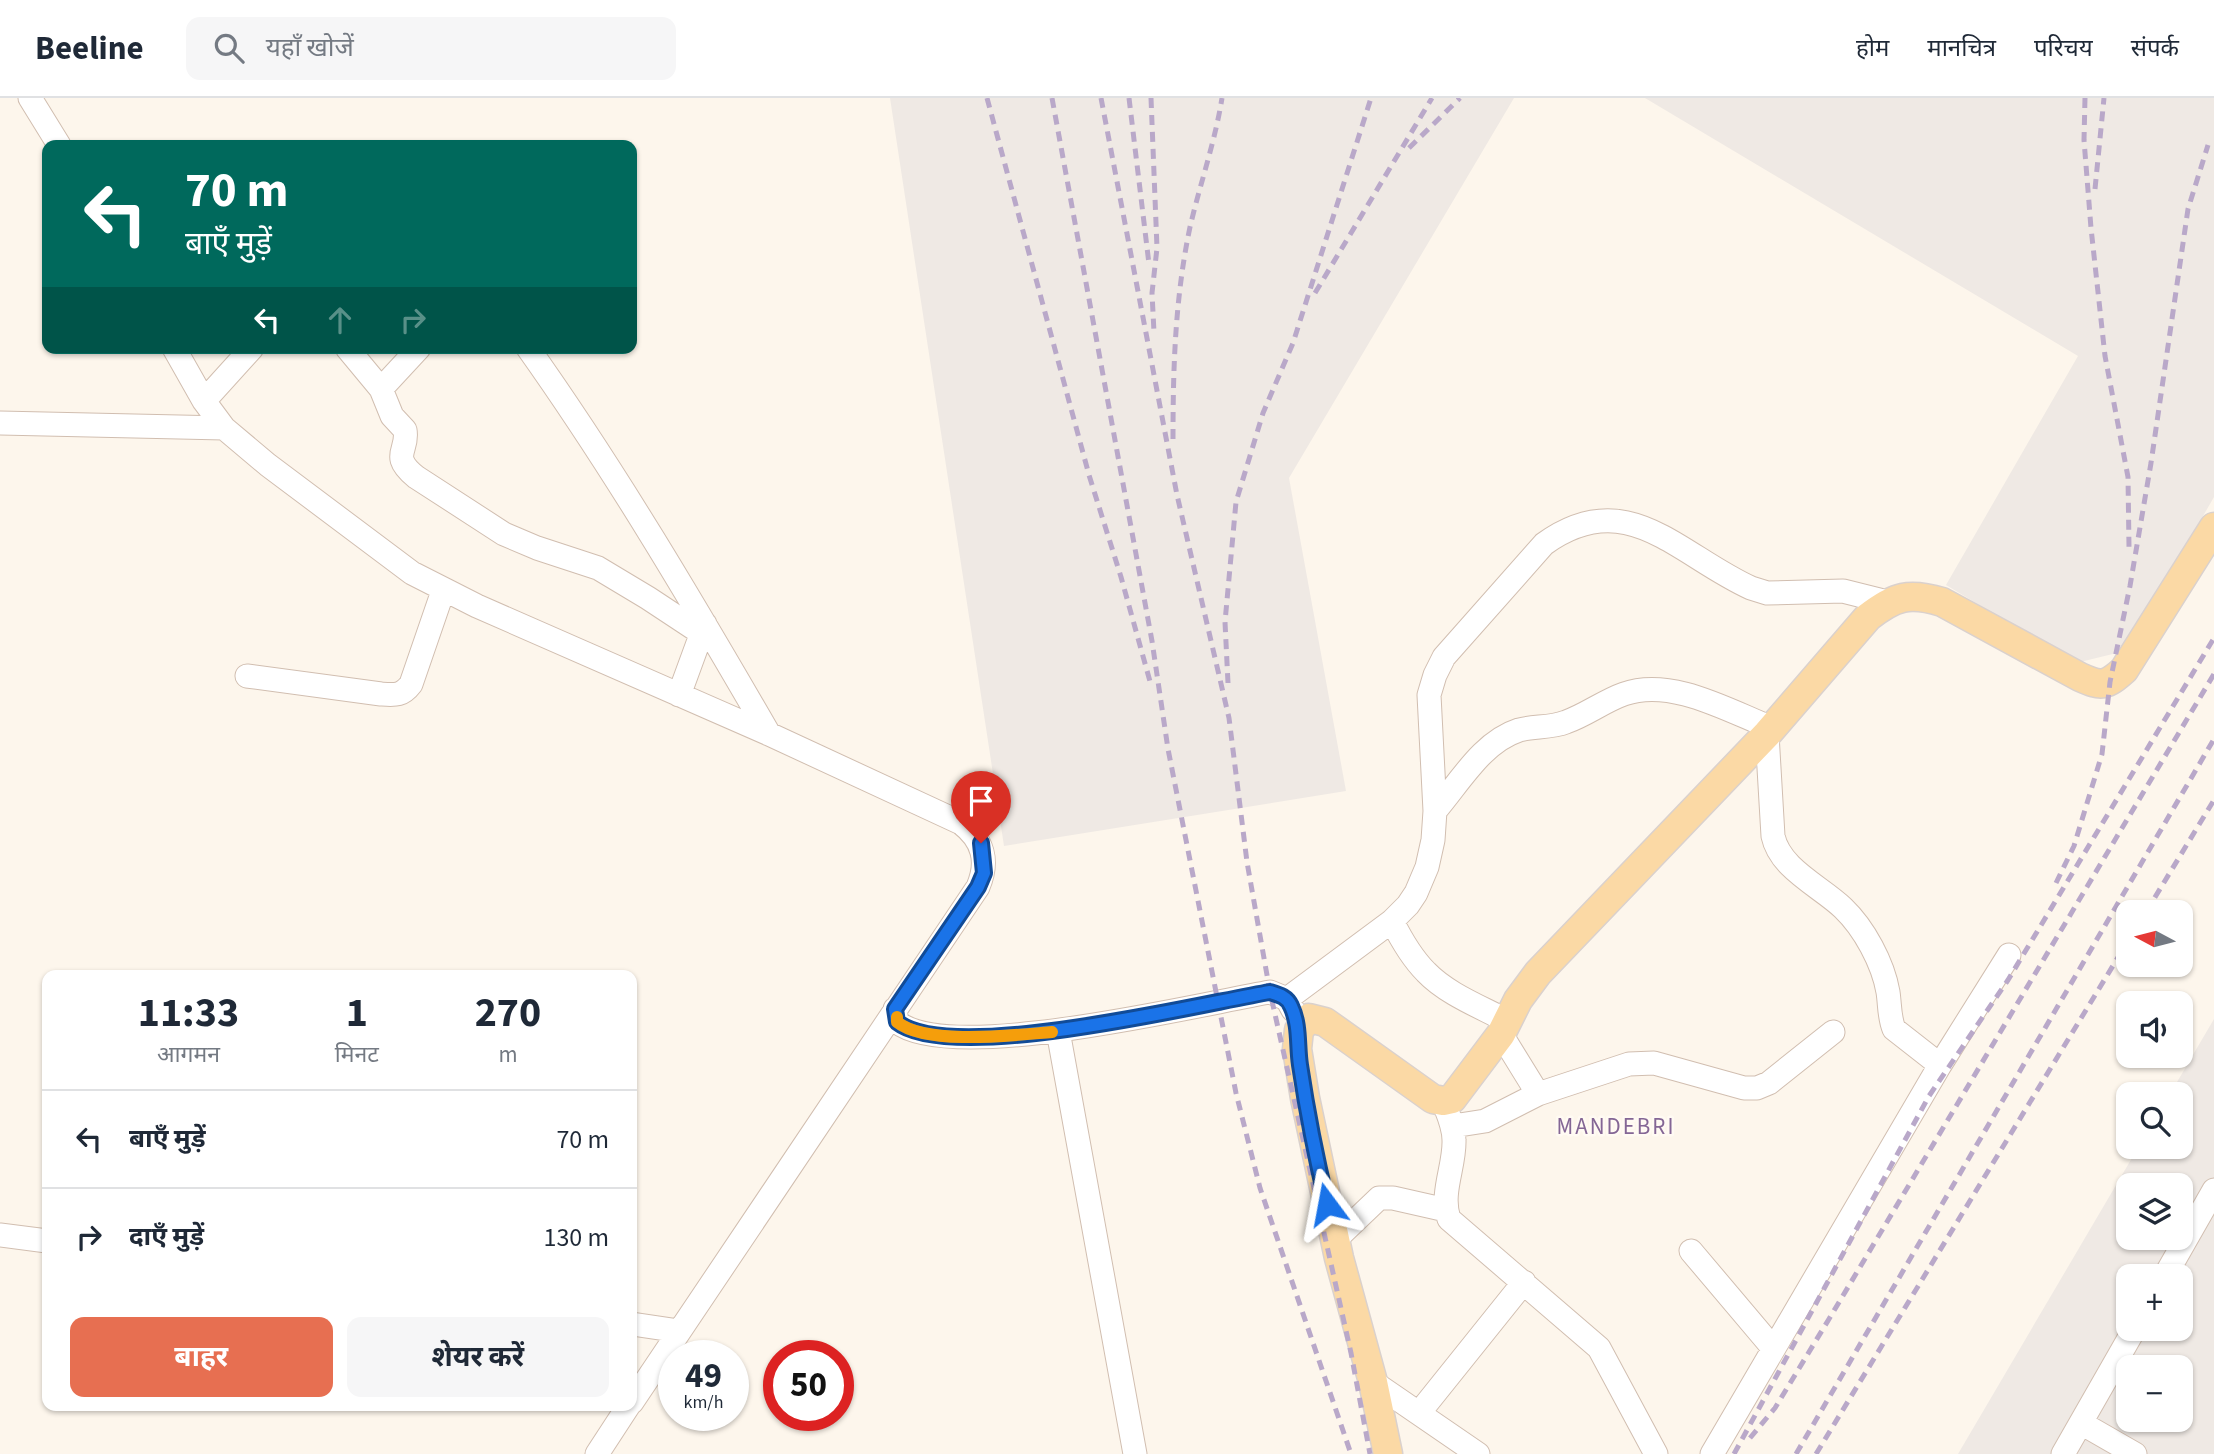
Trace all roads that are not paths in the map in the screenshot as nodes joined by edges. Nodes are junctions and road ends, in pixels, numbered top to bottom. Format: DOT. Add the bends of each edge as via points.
graph roads {
  1 [pos="30,98"];
  2 [pos="56,140"];
  3 [pos="177,354"];
  4 [pos="247,354"];
  5 [pos="352,354"];
  6 [pos="413,354"];
  7 [pos="532,354"];
  8 [pos="381,389"];
  9 [pos="204,401"];
  10 [pos="0,423"];
  11 [pos="224,428"];
  12 [pos="2214,527"];
  13 [pos="443,590"];
  14 [pos="1888,602"];
  15 [pos="703,629"];
  16 [pos="247,676"];
  17 [pos="679,695"];
  18 [pos="1770,731"];
  19 [pos="769,734"];
  20 [pos="1435,811"];
  21 [pos="1392,921"];
  22 [pos="2009,955"];
  23 [pos="1287,999"];
  24 [pos="895,1009"];
  25 [pos="1504,1028"];
  26 [pos="1299,1030"];
  27 [pos="1058,1031"];
  28 [pos="1833,1032"];
  29 [pos="1940,1065"];
  30 [pos="1538,1094"];
  31 [pos="1448,1114"];
  32 [pos="2214,1190"];
  33 [pos="1446,1210"];
  34 [pos="0,1235"];
  35 [pos="42,1240"];
  36 [pos="1335,1240"];
  37 [pos="1691,1251"];
  38 [pos="2172,1264"];
  39 [pos="1524,1282"];
  40 [pos="637,1325"];
  41 [pos="679,1331"];
  42 [pos="2128,1341"];
  43 [pos="1773,1348"];
  44 [pos="1373,1382"];
  45 [pos="637,1394"];
  46 [pos="626,1411"];
  47 [pos="1419,1413"];
  48 [pos="2081,1423"];
  49 [pos="597,1454"];
  50 [pos="1135,1454"];
  51 [pos="1388,1454"];
  52 [pos="1478,1454"];
  53 [pos="1656,1454"];
  54 [pos="1712,1454"];
  55 [pos="2063,1454"];
  56 [pos="2135,1454"];
  1 -- 2 [label="street"];
  3 -- 9 [label="street"];
  4 -- 9 [label="street"];
  5 -- 8 [label="street"];
  6 -- 8 [label="street"];
  7 -- 15 [label="street" via="613,473"];
  8 -- 15 [label="street" via="391,415 405,430 402,460 416,477 513,538 598,568"];
  9 -- 11 [label="street"];
  10 -- 11 [label="street"];
  11 -- 13 [label="street" via="389,557"];
  12 -- 14 [label="main road" via="2124,670 2110,682 2097,685 1942,602 1915,596"];
  13 -- 16 [label="street" via="405,692 381,694"];
  13 -- 17 [label="street"];
  14 -- 18 [label="main road" via="1868,617"];
  14 -- 20 [label="street" via="1843,591 1767,593 1640,525 1611,521 1563,530 1544,544 1444,657 1435,675 1429,695"];
  15 -- 17 [label="street"];
  15 -- 19 [label="street"];
  17 -- 19 [label="street"];
  18 -- 20 [label="street" via="1682,693 1642,689 1562,724 1502,736 1486,748"];
  18 -- 25 [label="main road" via="1538,973"];
  18 -- 29 [label="street" via="1775,847 1852,918 1884,976 1894,1029"];
  19 -- 24 [label="street" via="961,823 981,843 984,873 978,887"];
  20 -- 21 [label="street" via="1427,867 1412,899"];
  21 -- 23 [label="street"];
  21 -- 25 [label="street" via="1425,972"];
  22 -- 29 [label="street"];
  23 -- 26 [label="street"];
  23 -- 27 [label="street" via="1270,992"];
  24 -- 27 [label="street" via="897,1022 904,1027 934,1034 1000,1036"];
  24 -- 41 [label="street"];
  25 -- 30 [label="street"];
  25 -- 31 [label="main road" via="1451,1099"];
  26 -- 31 [label="main road" via="1309,1018 1325,1022"];
  26 -- 36 [label="main road" via="1297,1049 1305,1098"];
  27 -- 50 [label="street"];
  28 -- 30 [label="street" via="1757,1088 1654,1063 1629,1064"];
  29 -- 43 [label="street"];
  30 -- 31 [label="street" via="1485,1121"];
  31 -- 33 [label="street" via="1453,1153"];
  32 -- 38 [label="street"];
  33 -- 36 [label="street" via="1379,1198"];
  33 -- 39 [label="street" via="1449,1219"];
  34 -- 35 [label="street"];
  36 -- 44 [label="main road"];
  37 -- 43 [label="street"];
  39 -- 47 [label="street"];
  39 -- 53 [label="street" via="1598,1348"];
  40 -- 41 [label="street"];
  41 -- 45 [label="street"];
  42 -- 48 [label="street"];
  43 -- 54 [label="street"];
  44 -- 47 [label="street"];
  44 -- 51 [label="main road"];
  46 -- 49 [label="street"];
  47 -- 52 [label="street"];
  48 -- 55 [label="street"];
  48 -- 56 [label="street"];
}
